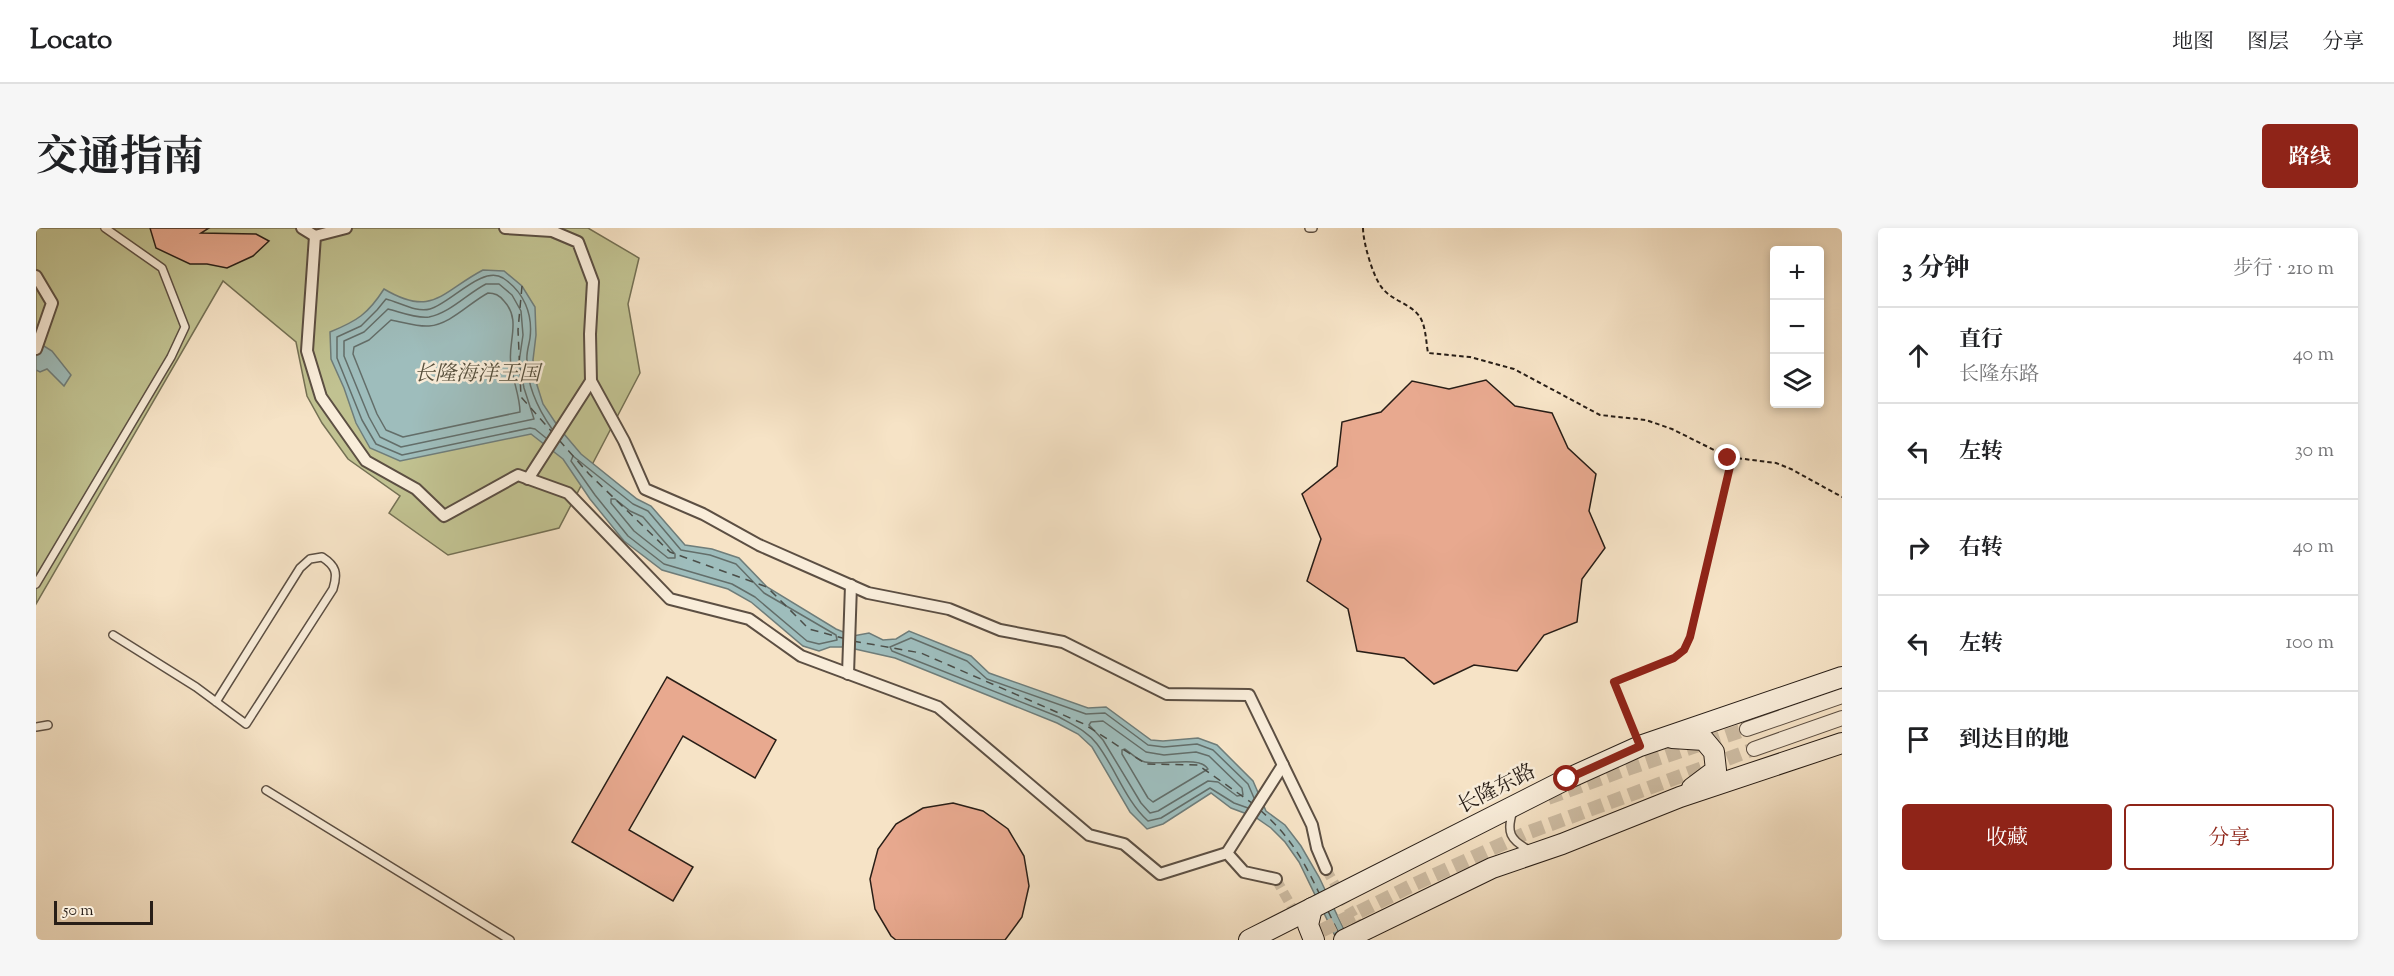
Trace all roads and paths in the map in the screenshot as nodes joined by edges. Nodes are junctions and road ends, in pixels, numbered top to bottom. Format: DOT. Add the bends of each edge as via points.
graph roads {
  1 [pos="105,228"];
  2 [pos="302,228"];
  3 [pos="346,228"];
  4 [pos="505,228"];
  5 [pos="1363,228"];
  6 [pos="315,236"];
  7 [pos="36,276"];
  8 [pos="36,349"];
  9 [pos="591,381"];
  10 [pos="1732,458"];
  11 [pos="528,479"];
  12 [pos="1842,497"];
  13 [pos="36,584"];
  14 [pos="851,585"];
  15 [pos="113,635"];
  16 [pos="848,674"];
  17 [pos="1842,677"];
  18 [pos="1842,696"];
  19 [pos="216,702"];
  20 [pos="1842,718"];
  21 [pos="48,726"];
  22 [pos="36,727"];
  23 [pos="1747,729"];
  24 [pos="1662,737"];
  25 [pos="1842,743"];
  26 [pos="1640,746"];
  27 [pos="1754,749"];
  28 [pos="1283,765"];
  29 [pos="267,790"];
  30 [pos="1537,795"];
  31 [pos="1680,797"];
  32 [pos="1544,849"];
  33 [pos="1227,853"];
  34 [pos="1326,869"];
  35 [pos="1276,879"];
  36 [pos="1312,908"];
  37 [pos="510,940"];
  38 [pos="1249,940"];
  39 [pos="1314,940"];
  40 [pos="1344,940"];
  1 -- 13 [label="lane" via="162,268 185,327"];
  2 -- 6 [label="street"];
  3 -- 6 [label="street"];
  4 -- 9 [label="street" via="552,231 578,242 593,282"];
  5 -- 10 [label="path" via="1375,276 1383,290 1420,317 1428,353 1470,357 1514,369 1600,415 1646,420"];
  6 -- 11 [label="street" via="307,351 321,397 366,460 416,489 444,516 518,475"];
  7 -- 8 [label="street" via="52,303"];
  9 -- 11 [label="street"];
  9 -- 14 [label="street" via="645,489"];
  10 -- 12 [label="path" via="1776,463"];
  10 -- 26 [label="path" via="1684,650 1674,658 1614,682"];
  11 -- 16 [label="street" via="568,493 670,599 749,620 801,656"];
  14 -- 16 [label="street"];
  14 -- 28 [label="street" via="868,593 949,609 1000,630 1063,642 1167,694 1249,695"];
  15 -- 19 [label="lane"];
  16 -- 33 [label="street" via="938,707 1089,835 1124,844 1160,874"];
  17 -- 24 [label="main road, 长隆东路"];
  18 -- 23 [label="street"];
  19 -- 19 [label="lane" via="300,568 310,559 322,557 333,565 337,576 333,589 246,724"];
  20 -- 27 [label="street"];
  21 -- 22 [label="lane"];
  24 -- 26 [label="main road, 长隆东路"];
  24 -- 31 [label="main road" via="1704,740 1714,752 1716,770"];
  25 -- 31 [label="main road"];
  26 -- 30 [label="main road, 长隆东路"];
  28 -- 33 [label="street"];
  28 -- 34 [label="street" via="1312,825"];
  29 -- 37 [label="lane"];
  30 -- 32 [label="lane" via="1513,810 1508,826 1514,841 1528,850"];
  30 -- 36 [label="main road, 长隆东路"];
  31 -- 32 [label="main road"];
  32 -- 40 [label="main road" via="1492,868"];
  33 -- 35 [label="street" via="1244,872"];
  36 -- 38 [label="main road, 长隆东路"];
  36 -- 39 [label="main road" via="1308,926"];
}
